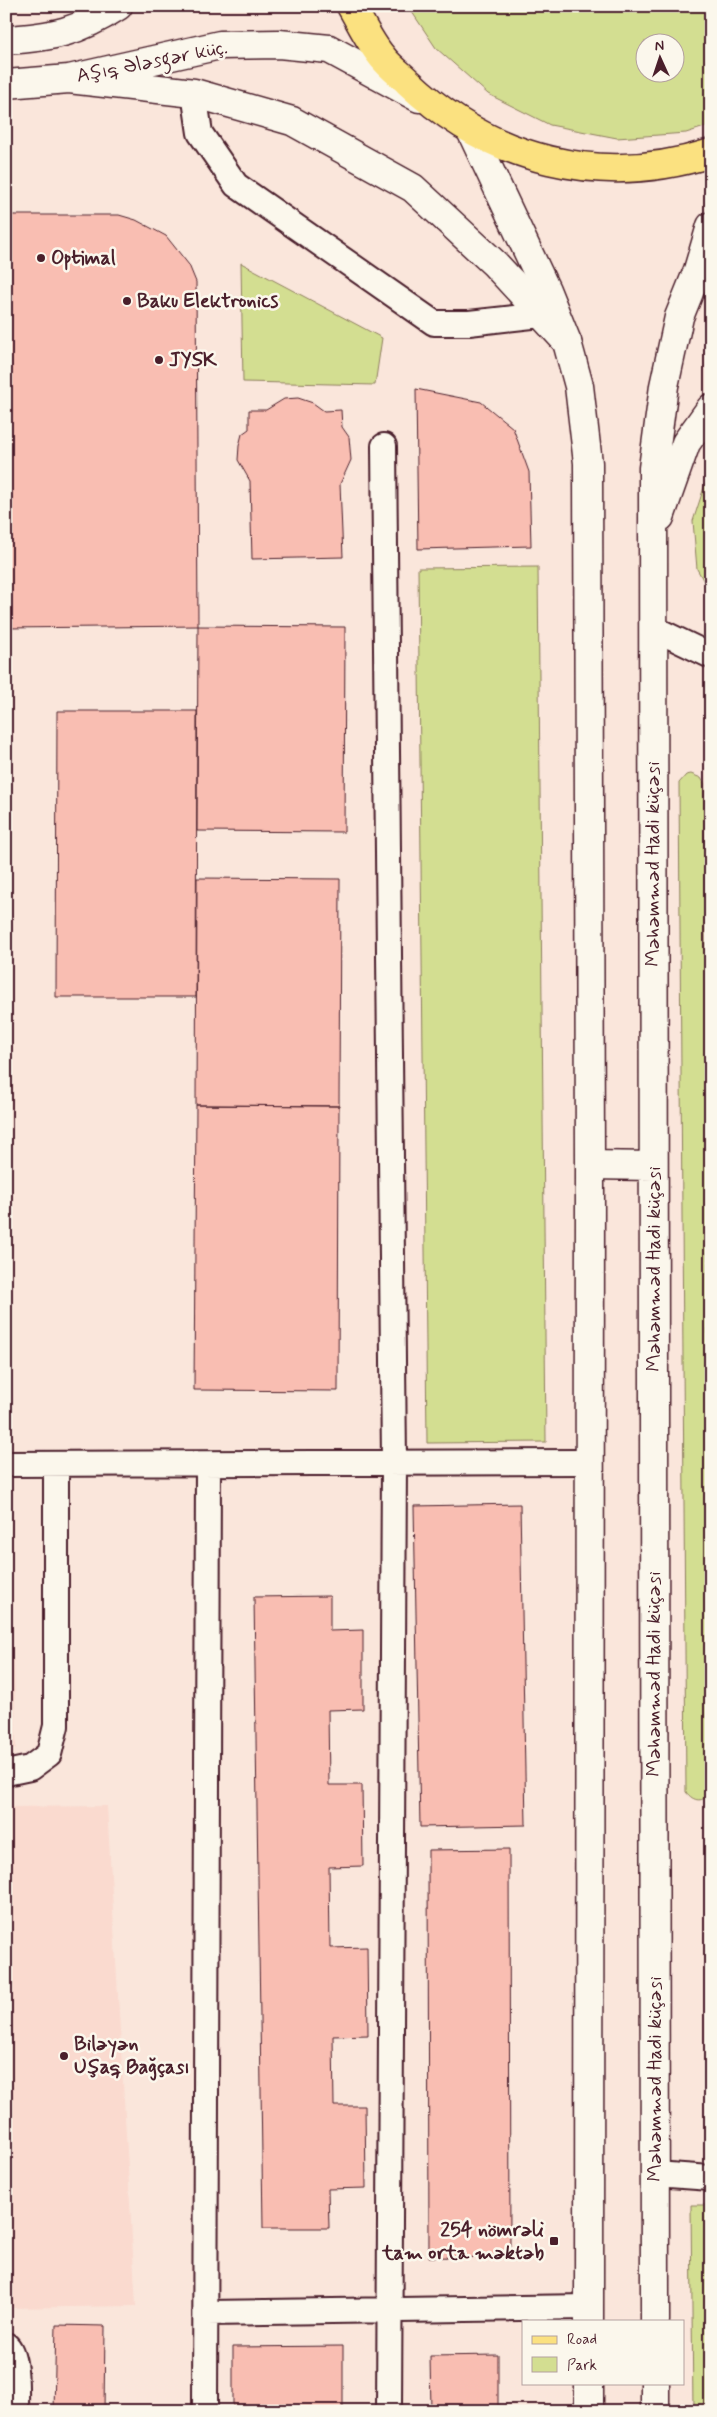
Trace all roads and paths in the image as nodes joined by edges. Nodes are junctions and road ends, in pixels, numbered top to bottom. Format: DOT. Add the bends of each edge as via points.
graph roads {
  1 [pos="118,6"];
  2 [pos="350,6"];
  3 [pos="6,40"];
  4 [pos="69,79"];
  5 [pos="6,84"];
  6 [pos="194,93"];
  7 [pos="433,106"];
  8 [pos="471,131"];
  9 [pos="711,153"];
  10 [pos="711,226"];
  11 [pos="541,315"];
  12 [pos="567,342"];
  13 [pos="711,408"];
  14 [pos="384,446"];
  15 [pos="654,534"];
  16 [pos="653,628"];
  17 [pos="711,656"];
  18 [pos="590,1165"];
  19 [pos="653,1166"];
  20 [pos="394,1462"];
  21 [pos="589,1462"];
  22 [pos="6,1464"];
  23 [pos="56,1464"];
  24 [pos="208,1464"];
  25 [pos="6,1773"];
  26 [pos="655,2174"];
  27 [pos="711,2178"];
  28 [pos="389,2311"];
  29 [pos="207,2313"];
  30 [pos="589,2314"];
  31 [pos="655,2320"];
  32 [pos="6,2345"];
  33 [pos="589,2384"];
  34 [pos="655,2384"];
  35 [pos="16,2411"];
  36 [pos="205,2411"];
  37 [pos="389,2411"];
  38 [pos="589,2411"];
  39 [pos="655,2411"];
  1 -- 3 [label="street" via="78,29 48,38"];
  2 -- 7 [label="main road" via="383,58"];
  4 -- 5 [label="street, Aşıq Ələsgər küç."];
  4 -- 6 [label="street"];
  4 -- 7 [label="street, Aşıq Ələsgər küç." via="220,46 279,44 329,50"];
  6 -- 11 [label="street" via="292,121 413,188 495,264"];
  6 -- 11 [label="lane" via="200,133 236,184 434,322 470,323"];
  7 -- 8 [label="main road"];
  8 -- 9 [label="main road" via="520,153 574,166 628,169 682,162"];
  8 -- 12 [label="street"];
  10 -- 15 [label="street, Məhəmməd Hadi küçəsi" via="679,317 664,386 653,468"];
  11 -- 12 [label="street"];
  12 -- 18 [label="street" via="579,386 588,464"];
  13 -- 15 [label="street" via="686,443"];
  14 -- 20 [label="lane"];
  15 -- 16 [label="street, Məhəmməd Hadi küçəsi"];
  16 -- 17 [label="lane"];
  16 -- 19 [label="street, Məhəmməd Hadi küçəsi"];
  18 -- 19 [label="street"];
  18 -- 21 [label="street"];
  19 -- 26 [label="street, Məhəmməd Hadi küçəsi"];
  20 -- 21 [label="lane"];
  20 -- 24 [label="lane"];
  20 -- 28 [label="lane"];
  21 -- 30 [label="street"];
  22 -- 23 [label="lane"];
  23 -- 24 [label="lane"];
  23 -- 25 [label="lane" via="56,1726 49,1754 30,1768"];
  24 -- 29 [label="lane"];
  26 -- 27 [label="lane"];
  26 -- 31 [label="street, Məhəmməd Hadi küçəsi"];
  28 -- 29 [label="lane"];
  28 -- 30 [label="lane"];
  28 -- 37 [label="lane"];
  29 -- 36 [label="lane"];
  32 -- 35 [label="lane" via="10,2347 15,2369"];
  33 -- 38 [label="street"];
  34 -- 39 [label="street"];
}
